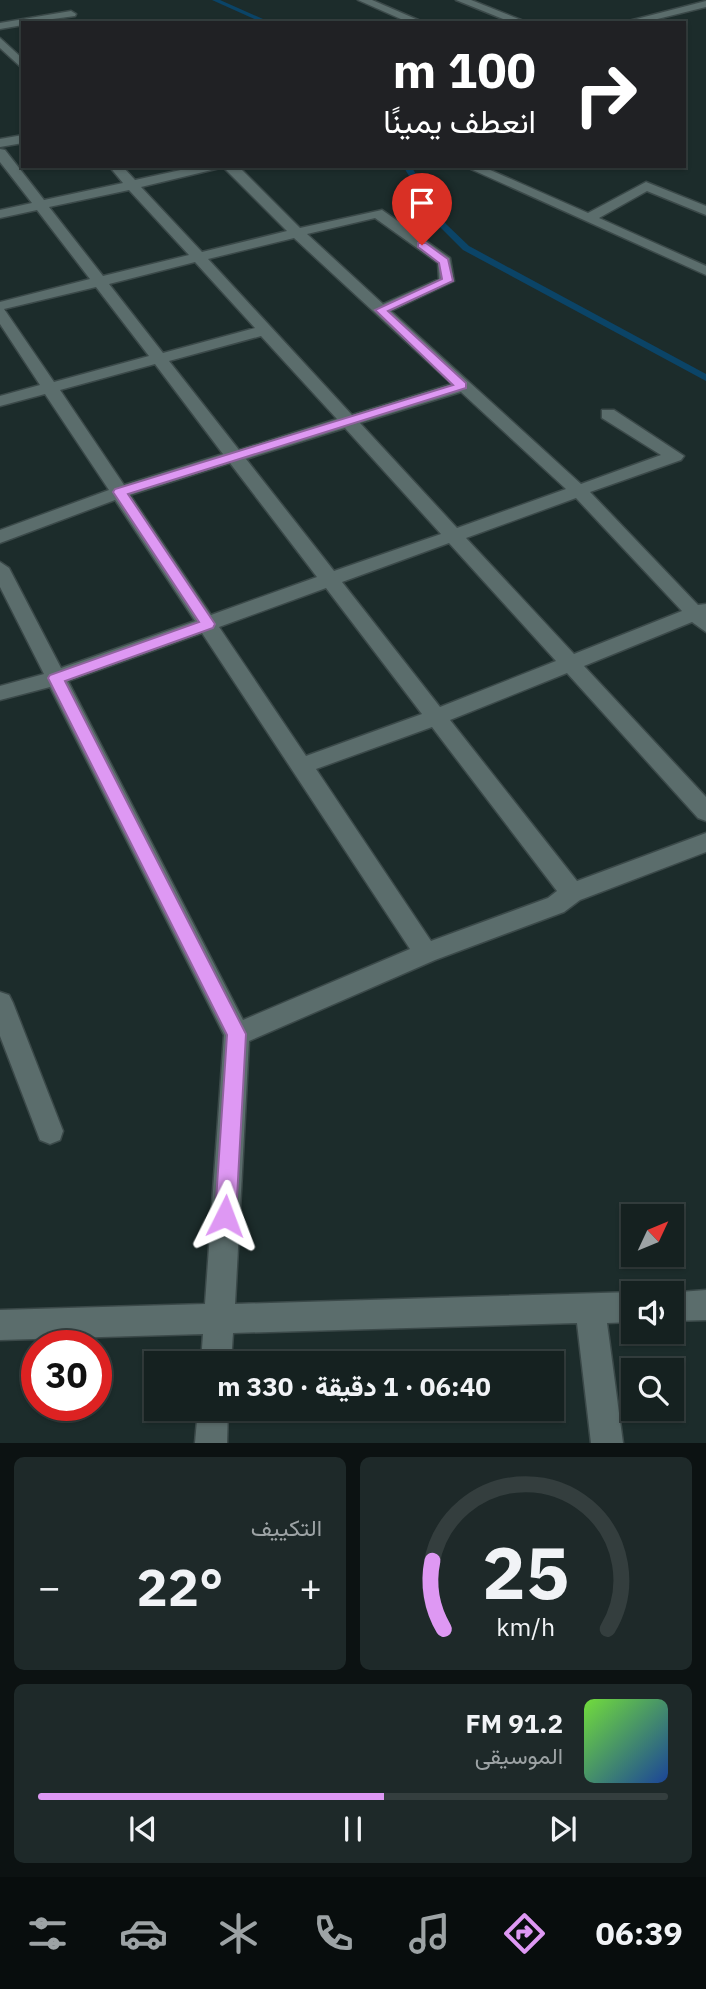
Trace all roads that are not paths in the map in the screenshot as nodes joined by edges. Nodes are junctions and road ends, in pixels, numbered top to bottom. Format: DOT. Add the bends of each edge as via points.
graph roads {
  1 [pos="58,0"];
  2 [pos="363,0"];
  3 [pos="461,0"];
  4 [pos="706,4"];
  5 [pos="71,14"];
  6 [pos="30,21"];
  7 [pos="79,21"];
  8 [pos="415,21"];
  9 [pos="516,21"];
  10 [pos="634,21"];
  11 [pos="21,22"];
  12 [pos="0,26"];
  13 [pos="0,41"];
  14 [pos="21,64"];
  15 [pos="21,139"];
  16 [pos="0,144"];
  17 [pos="0,153"];
  18 [pos="117,168"];
  19 [pos="208,168"];
  20 [pos="232,168"];
  21 [pos="474,168"];
  22 [pos="130,183"];
  23 [pos="40,205"];
  24 [pos="706,211"];
  25 [pos="0,214"];
  26 [pos="588,219"];
  27 [pos="297,233"];
  28 [pos="198,257"];
  29 [pos="706,271"];
  30 [pos="100,281"];
  31 [pos="0,306"];
  32 [pos="380,310"];
  33 [pos="0,313"];
  34 [pos="265,330"];
  35 [pos="161,360"];
  36 [pos="462,386"];
  37 [pos="51,389"];
  38 [pos="0,401"];
  39 [pos="608,414"];
  40 [pos="348,421"];
  41 [pos="236,457"];
  42 [pos="120,492"];
  43 [pos="580,492"];
  44 [pos="0,537"];
  45 [pos="454,537"];
  46 [pos="0,568"];
  47 [pos="331,580"];
  48 [pos="702,616"];
  49 [pos="208,624"];
  50 [pos="570,664"];
  51 [pos="56,678"];
  52 [pos="0,693"];
  53 [pos="437,718"];
  54 [pos="302,766"];
  55 [pos="706,812"];
  56 [pos="706,842"];
  57 [pos="572,892"];
  58 [pos="426,953"];
  59 [pos="0,1003"];
  60 [pos="237,1034"];
  61 [pos="50,1130"];
  62 [pos="706,1305"];
  63 [pos="684,1306"];
  64 [pos="621,1307"];
  65 [pos="590,1308"];
  66 [pos="219,1319"];
  67 [pos="0,1325"];
  68 [pos="217,1351"];
  69 [pos="212,1421"];
  70 [pos="211,1443"];
  71 [pos="607,1443"];
  1 -- 5 [label="street"];
  2 -- 8 [label="street"];
  3 -- 9 [label="street"];
  4 -- 10 [label="street"];
  5 -- 6 [label="street"];
  5 -- 7 [label="street"];
  11 -- 12 [label="street"];
  13 -- 14 [label="street"];
  15 -- 16 [label="street"];
  17 -- 23 [label="street"];
  18 -- 22 [label="street"];
  19 -- 22 [label="street"];
  20 -- 27 [label="street"];
  21 -- 26 [label="street"];
  22 -- 23 [label="street"];
  22 -- 28 [label="street"];
  23 -- 25 [label="street"];
  23 -- 30 [label="street"];
  24 -- 26 [label="street" via="646,186"];
  26 -- 29 [label="street"];
  27 -- 28 [label="street"];
  27 -- 32 [label="street"];
  27 -- 32 [label="street" via="377,213 444,261 447,281"];
  28 -- 30 [label="street"];
  28 -- 34 [label="street"];
  30 -- 31 [label="street"];
  30 -- 35 [label="street"];
  32 -- 36 [label="street"];
  33 -- 37 [label="street"];
  34 -- 35 [label="street"];
  34 -- 40 [label="street"];
  35 -- 37 [label="street"];
  35 -- 41 [label="street"];
  36 -- 40 [label="street"];
  36 -- 43 [label="street"];
  37 -- 38 [label="street"];
  37 -- 42 [label="street"];
  39 -- 43 [label="street" via="675,456"];
  40 -- 41 [label="street"];
  40 -- 45 [label="street"];
  41 -- 42 [label="street"];
  41 -- 47 [label="street"];
  42 -- 44 [label="street"];
  42 -- 49 [label="street"];
  43 -- 45 [label="street"];
  43 -- 48 [label="street"];
  45 -- 47 [label="street"];
  45 -- 50 [label="street"];
  46 -- 51 [label="street"];
  47 -- 49 [label="street"];
  47 -- 53 [label="street"];
  48 -- 50 [label="street"];
  49 -- 51 [label="street"];
  49 -- 54 [label="street"];
  50 -- 53 [label="street"];
  50 -- 55 [label="street"];
  51 -- 52 [label="street"];
  51 -- 60 [label="street"];
  53 -- 54 [label="street"];
  53 -- 57 [label="street"];
  54 -- 58 [label="street"];
  56 -- 57 [label="street"];
  57 -- 58 [label="street" via="556,905"];
  58 -- 60 [label="street"];
  59 -- 61 [label="street"];
  60 -- 66 [label="street"];
  62 -- 63 [label="street"];
  64 -- 65 [label="street"];
  65 -- 66 [label="street"];
  65 -- 71 [label="street"];
  66 -- 67 [label="street"];
  66 -- 68 [label="street"];
  69 -- 70 [label="street"];
}
